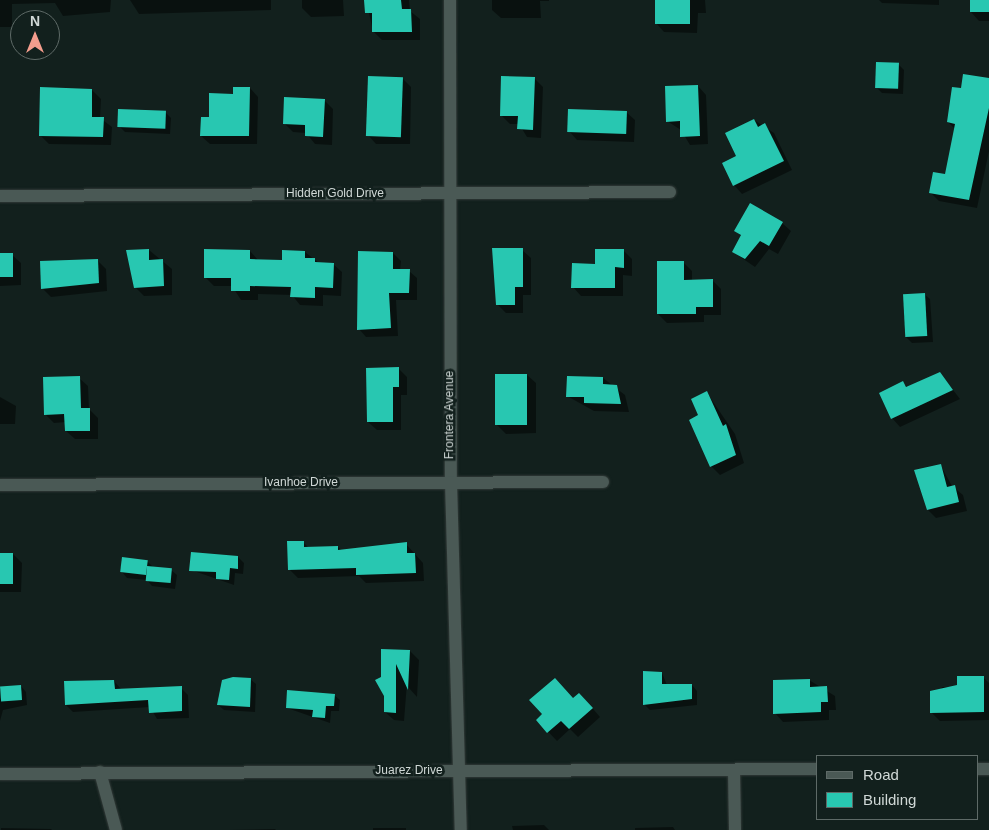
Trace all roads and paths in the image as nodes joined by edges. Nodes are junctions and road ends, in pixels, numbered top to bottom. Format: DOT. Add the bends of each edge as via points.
graph roads {
  1 [pos="450,0"];
  2 [pos="670,192"];
  3 [pos="449,193"];
  4 [pos="0,196"];
  5 [pos="450,482"];
  6 [pos="603,482"];
  7 [pos="0,485"];
  8 [pos="816,769"];
  9 [pos="461,771"];
  10 [pos="734,771"];
  11 [pos="100,772"];
  12 [pos="0,774"];
  13 [pos="116,830"];
  14 [pos="461,830"];
  15 [pos="735,830"];
  1 -- 3 [label="street, Frontera Avenue"];
  2 -- 3 [label="street, Hidden Gold Drive"];
  3 -- 4 [label="street, Hidden Gold Drive"];
  3 -- 5 [label="street, Frontera Avenue"];
  5 -- 6 [label="street, Ivanhoe Drive"];
  5 -- 7 [label="street, Ivanhoe Drive"];
  5 -- 9 [label="street, Frontera Avenue"];
  8 -- 10 [label="street, Juarez Drive"];
  9 -- 10 [label="street, Juarez Drive"];
  9 -- 11 [label="street, Juarez Drive"];
  9 -- 14 [label="street, Frontera Avenue"];
  10 -- 15 [label="street"];
  11 -- 12 [label="street, Juarez Drive"];
  11 -- 13 [label="street"];
}
